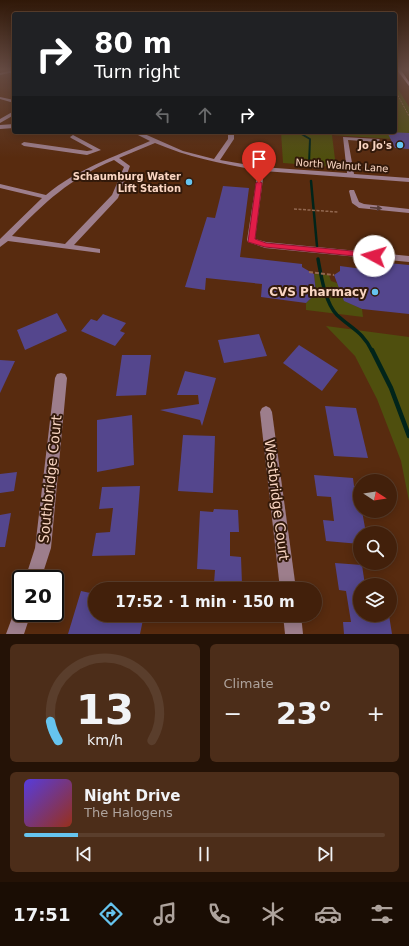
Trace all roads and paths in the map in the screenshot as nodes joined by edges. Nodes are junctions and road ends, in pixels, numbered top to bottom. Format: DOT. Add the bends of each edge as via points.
graph roads {
  1 [pos="400,100"];
  2 [pos="12,114"];
  3 [pos="409,116"];
  4 [pos="0,121"];
  5 [pos="12,126"];
  6 [pos="0,127"];
  7 [pos="77,134"];
  8 [pos="139,134"];
  9 [pos="231,134"];
  10 [pos="377,140"];
  11 [pos="154,141"];
  12 [pos="24,144"];
  13 [pos="116,159"];
  14 [pos="216,161"];
  15 [pos="261,169"];
  16 [pos="351,176"];
  17 [pos="409,180"];
  18 [pos="0,186"];
  19 [pos="352,191"];
  20 [pos="47,197"];
  21 [pos="294,209"];
  22 [pos="409,211"];
  23 [pos="338,212"];
  24 [pos="3,241"];
  25 [pos="66,247"];
  26 [pos="97,250"];
  27 [pos="409,259"];
  28 [pos="309,272"];
  29 [pos="334,274"];
  30 [pos="61,378"];
  31 [pos="266,412"];
  32 [pos="36,570"];
  33 [pos="287,582"];
  34 [pos="19,622"];
  35 [pos="293,622"];
  36 [pos="16,634"];
  37 [pos="294,634"];
  1 -- 3 [label="path"];
  2 -- 4 [label="street"];
  5 -- 6 [label="street"];
  7 -- 12 [label="street" via="66,143"];
  8 -- 11 [label="street, North Walnut Lane"];
  9 -- 14 [label="street" via="231,139"];
  10 -- 16 [label="street" via="345,138"];
  11 -- 13 [label="street"];
  11 -- 14 [label="street, North Walnut Lane" via="181,152"];
  13 -- 20 [label="street" via="65,183"];
  13 -- 25 [label="street" via="127,166 115,196"];
  14 -- 15 [label="street, North Walnut Lane"];
  15 -- 16 [label="street, North Walnut Lane"];
  15 -- 27 [label="street" via="251,240 265,245"];
  16 -- 17 [label="street, North Walnut Lane"];
  18 -- 20 [label="street"];
  19 -- 22 [label="street, one-way" via="356,203 362,206"];
  20 -- 24 [label="street" via="29,212"];
  21 -- 23 [label="path"];
  24 -- 25 [label="street"];
  25 -- 26 [label="street"];
  28 -- 29 [label="path"];
  30 -- 32 [label="street, Southbridge Court" via="43,548"];
  31 -- 33 [label="street, Westbridge Court"];
  34 -- 36 [label="street"];
  35 -- 37 [label="street"];
}
